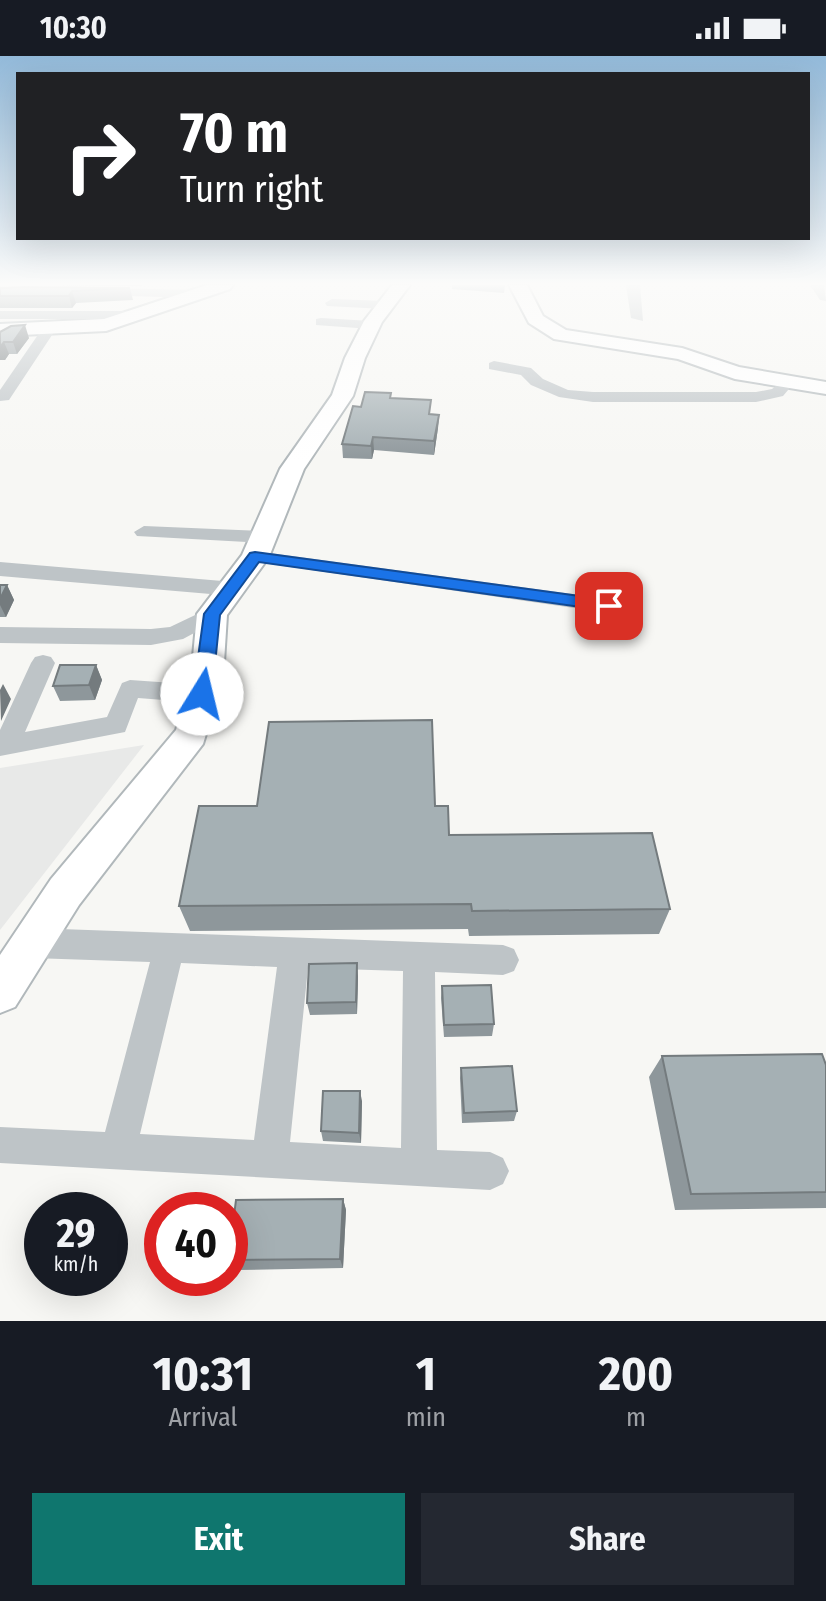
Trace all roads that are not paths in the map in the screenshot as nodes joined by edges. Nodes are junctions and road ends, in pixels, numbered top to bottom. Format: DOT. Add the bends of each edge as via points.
graph roads {
  1 [pos="39,344"];
  2 [pos="367,344"];
  3 [pos="619,344"];
  4 [pos="494,366"];
  5 [pos="786,383"];
  6 [pos="826,388"];
  7 [pos="3,397"];
  8 [pos="144,532"];
  9 [pos="260,547"];
  10 [pos="0,569"];
  11 [pos="234,589"];
  12 [pos="609,606"];
  13 [pos="212,614"];
  14 [pos="0,635"];
  15 [pos="43,663"];
  16 [pos="202,694"];
  17 [pos="3,745"];
  18 [pos="32,943"];
  19 [pos="169,948"];
  20 [pos="294,952"];
  21 [pos="419,957"];
  22 [pos="503,960"];
  23 [pos="0,992"];
  24 [pos="0,1145"];
  25 [pos="118,1151"];
  26 [pos="270,1159"];
  27 [pos="419,1167"];
  28 [pos="490,1171"];
  1 -- 7 [label="street"];
  2 -- 9 [label="street" via="342,396 292,469"];
  3 -- 5 [label="street" via="682,354 735,373"];
  4 -- 5 [label="street" via="526,371 565,394 593,397 756,397 777,393"];
  5 -- 6 [label="street"];
  8 -- 9 [label="street"];
  9 -- 11 [label="street"];
  9 -- 12 [label="street"];
  10 -- 11 [label="street"];
  11 -- 13 [label="street"];
  13 -- 14 [label="street" via="175,634 151,637"];
  13 -- 16 [label="street"];
  15 -- 17 [label="street"];
  16 -- 17 [label="street" via="130,689 116,725"];
  16 -- 18 [label="street" via="191,735 65,892"];
  18 -- 19 [label="street"];
  18 -- 23 [label="street"];
  19 -- 20 [label="street"];
  19 -- 25 [label="street"];
  20 -- 21 [label="street"];
  20 -- 26 [label="street"];
  21 -- 22 [label="street"];
  21 -- 27 [label="street"];
  24 -- 25 [label="street"];
  25 -- 26 [label="street"];
  26 -- 27 [label="street"];
  27 -- 28 [label="street"];
}
